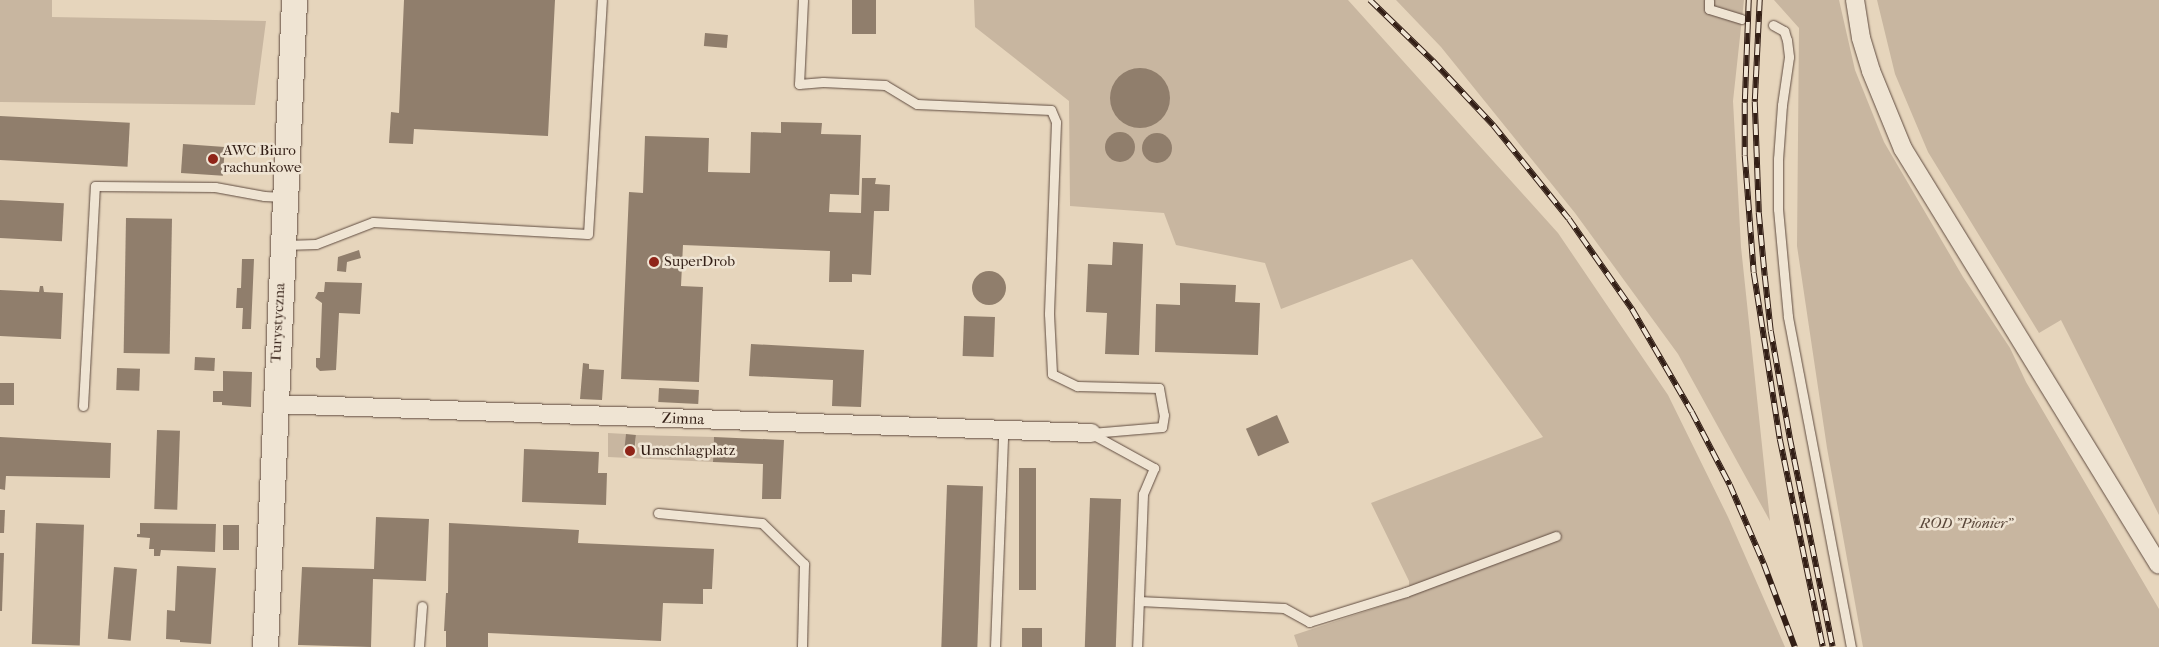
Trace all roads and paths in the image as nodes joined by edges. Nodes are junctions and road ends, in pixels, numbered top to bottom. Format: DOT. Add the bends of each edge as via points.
graph roads {
  1 [pos="294,0"];
  2 [pos="602,0"];
  3 [pos="803,0"];
  4 [pos="1709,0"];
  5 [pos="1855,0"];
  6 [pos="1742,20"];
  7 [pos="1773,26"];
  8 [pos="284,197"];
  9 [pos="282,246"];
  10 [pos="274,404"];
  11 [pos="84,406"];
  12 [pos="1091,433"];
  13 [pos="1003,435"];
  14 [pos="658,513"];
  15 [pos="1556,536"];
  16 [pos="2159,565"];
  17 [pos="1139,601"];
  18 [pos="422,606"];
  19 [pos="265,647"];
  20 [pos="420,647"];
  21 [pos="802,647"];
  22 [pos="994,647"];
  23 [pos="1137,647"];
  24 [pos="1851,647"];
  1 -- 8 [label="main road, Turystyczna"];
  2 -- 9 [label="lane" via="588,234 373,222 316,244"];
  3 -- 12 [label="lane" via="799,84 885,85 917,104 1051,110 1056,122 1049,314 1052,374 1077,386 1159,388 1164,415 1162,427"];
  4 -- 6 [label="lane" via="1709,9"];
  5 -- 16 [label="street" via="1861,38 1871,71 1903,149"];
  7 -- 24 [label="lane" via="1784,31 1789,57 1782,105 1778,199 1788,317"];
  8 -- 9 [label="main road, Turystyczna"];
  8 -- 11 [label="lane" via="215,187 95,186"];
  9 -- 10 [label="main road, Turystyczna"];
  10 -- 12 [label="street, Zimna"];
  10 -- 19 [label="main road, Turystyczna"];
  12 -- 17 [label="lane" via="1154,468 1143,494"];
  13 -- 22 [label="lane"];
  14 -- 21 [label="lane" via="762,523 804,564"];
  15 -- 17 [label="lane" via="1406,592 1309,622 1284,608"];
  17 -- 23 [label="lane"];
  18 -- 20 [label="lane"];
}
